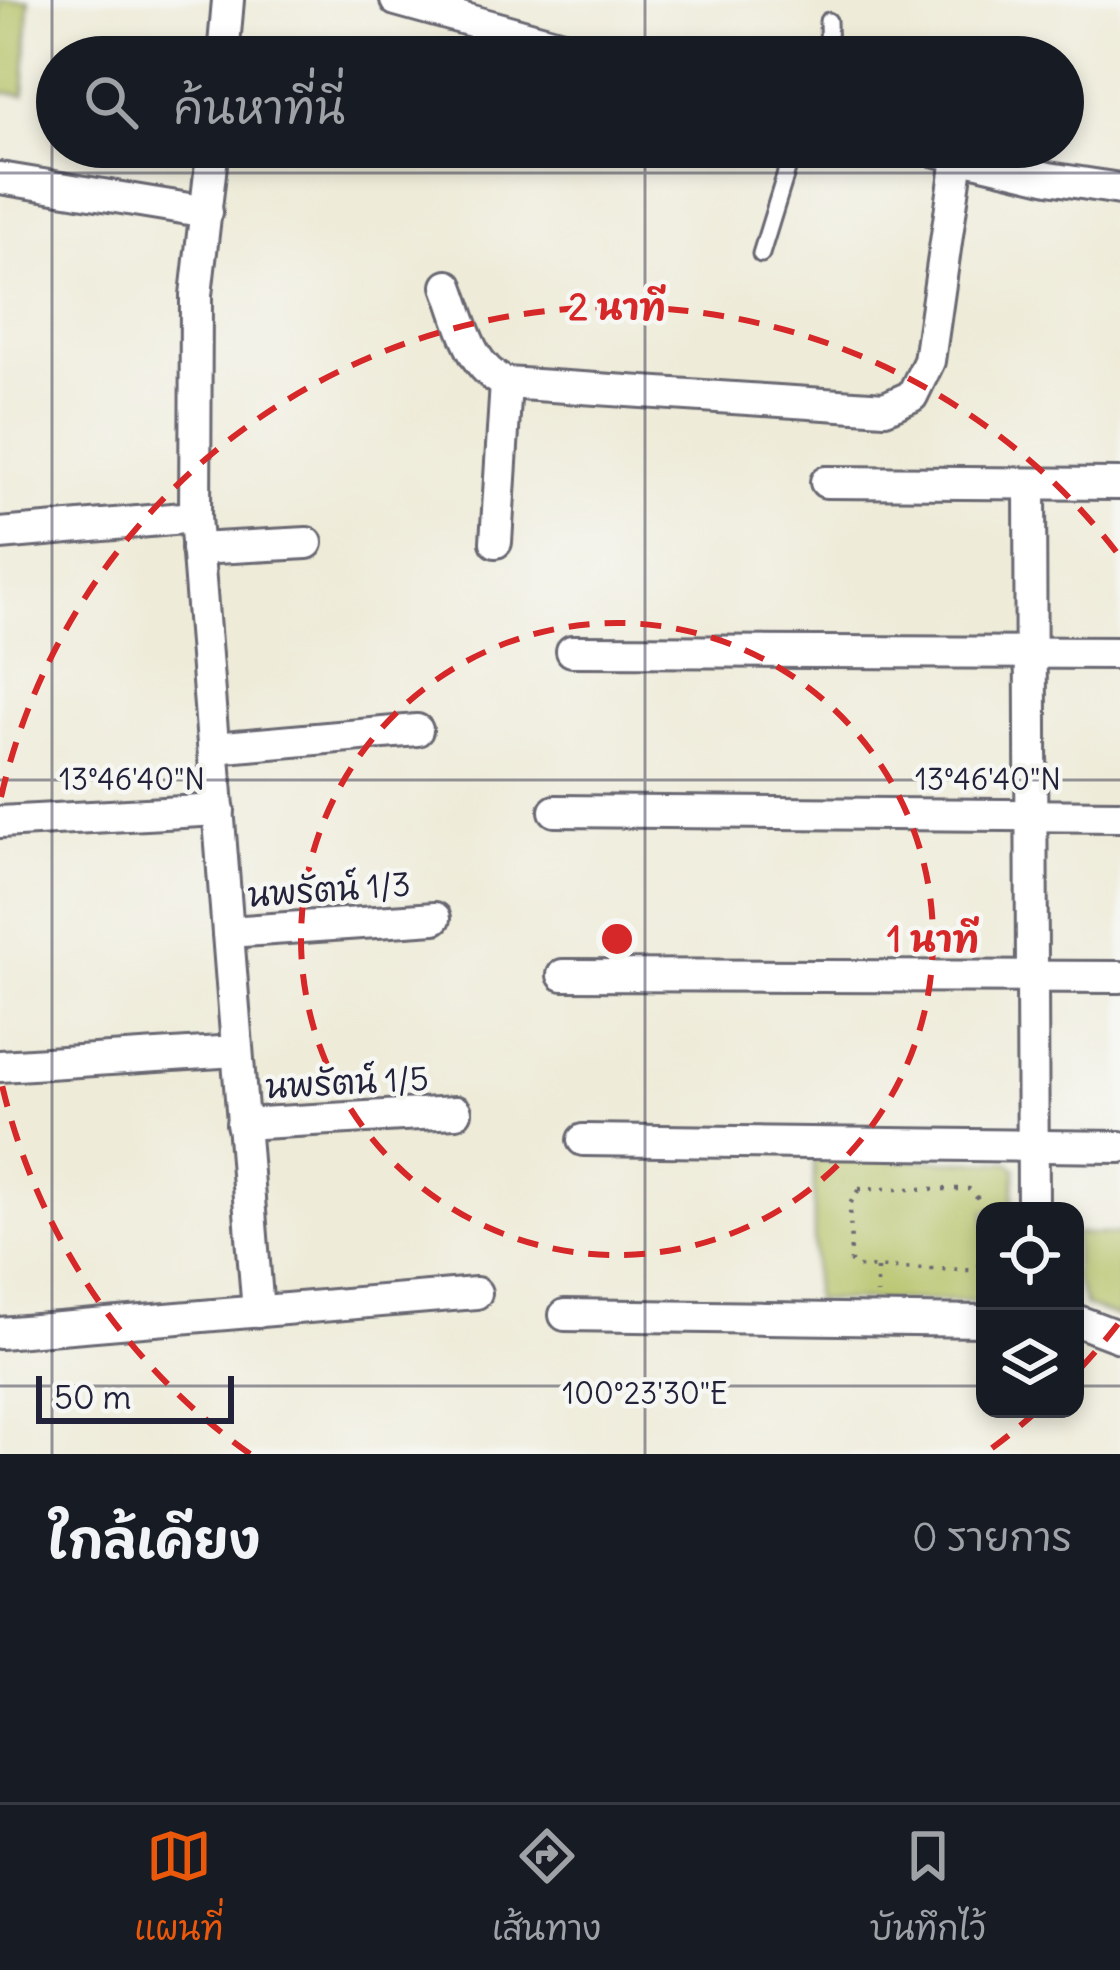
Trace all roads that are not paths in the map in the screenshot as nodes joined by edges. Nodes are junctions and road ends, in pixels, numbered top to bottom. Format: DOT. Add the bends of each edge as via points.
graph roads {
  1 [pos="229,0"];
  2 [pos="396,0"];
  3 [pos="828,21"];
  4 [pos="225,36"];
  5 [pos="526,36"];
  6 [pos="829,36"];
  7 [pos="211,168"];
  8 [pos="788,168"];
  9 [pos="957,168"];
  10 [pos="1010,168"];
  11 [pos="0,178"];
  12 [pos="1120,189"];
  13 [pos="207,212"];
  14 [pos="761,254"];
  15 [pos="448,286"];
  16 [pos="506,383"];
  17 [pos="826,482"];
  18 [pos="1030,484"];
  19 [pos="1120,484"];
  20 [pos="195,517"];
  21 [pos="0,534"];
  22 [pos="496,542"];
  23 [pos="308,543"];
  24 [pos="197,549"];
  25 [pos="572,651"];
  26 [pos="1030,653"];
  27 [pos="1120,653"];
  28 [pos="417,730"];
  29 [pos="214,748"];
  30 [pos="219,810"];
  31 [pos="555,811"];
  32 [pos="1031,815"];
  33 [pos="1120,816"];
  34 [pos="0,823"];
  35 [pos="435,918"];
  36 [pos="227,932"];
  37 [pos="563,975"];
  38 [pos="1032,977"];
  39 [pos="1120,977"];
  40 [pos="236,1051"];
  41 [pos="0,1066"];
  42 [pos="456,1112"];
  43 [pos="242,1124"];
  44 [pos="583,1140"];
  45 [pos="1033,1146"];
  46 [pos="1120,1148"];
  47 [pos="1033,1202"];
  48 [pos="476,1293"];
  49 [pos="258,1312"];
  50 [pos="565,1315"];
  51 [pos="976,1321"];
  52 [pos="1084,1323"];
  53 [pos="0,1334"];
  54 [pos="1120,1337"];
  1 -- 4 [label="street"];
  2 -- 5 [label="street"];
  3 -- 6 [label="lane"];
  7 -- 13 [label="street"];
  8 -- 14 [label="lane"];
  9 -- 16 [label="street" via="928,361 912,396 885,408"];
  10 -- 12 [label="street"];
  11 -- 13 [label="street"];
  13 -- 20 [label="street" via="193,365"];
  15 -- 16 [label="street" via="478,365"];
  16 -- 22 [label="street"];
  17 -- 18 [label="street"];
  18 -- 19 [label="street"];
  18 -- 26 [label="street"];
  20 -- 21 [label="street"];
  20 -- 24 [label="street"];
  23 -- 24 [label="street"];
  24 -- 29 [label="street"];
  25 -- 26 [label="street"];
  26 -- 27 [label="street"];
  26 -- 32 [label="street"];
  28 -- 29 [label="street"];
  29 -- 30 [label="street"];
  30 -- 34 [label="street"];
  30 -- 36 [label="street"];
  31 -- 32 [label="street"];
  32 -- 33 [label="street"];
  32 -- 38 [label="street"];
  35 -- 36 [label="street, นพรัตน์ 1/3"];
  36 -- 40 [label="street"];
  37 -- 38 [label="street"];
  38 -- 39 [label="street"];
  38 -- 45 [label="street"];
  40 -- 41 [label="street"];
  40 -- 43 [label="street"];
  42 -- 43 [label="street, นพรัตน์ 1/5"];
  43 -- 49 [label="street"];
  44 -- 45 [label="street"];
  45 -- 46 [label="street"];
  45 -- 47 [label="street"];
  48 -- 49 [label="street"];
  49 -- 53 [label="street"];
  50 -- 51 [label="street"];
  52 -- 54 [label="street"];
}
